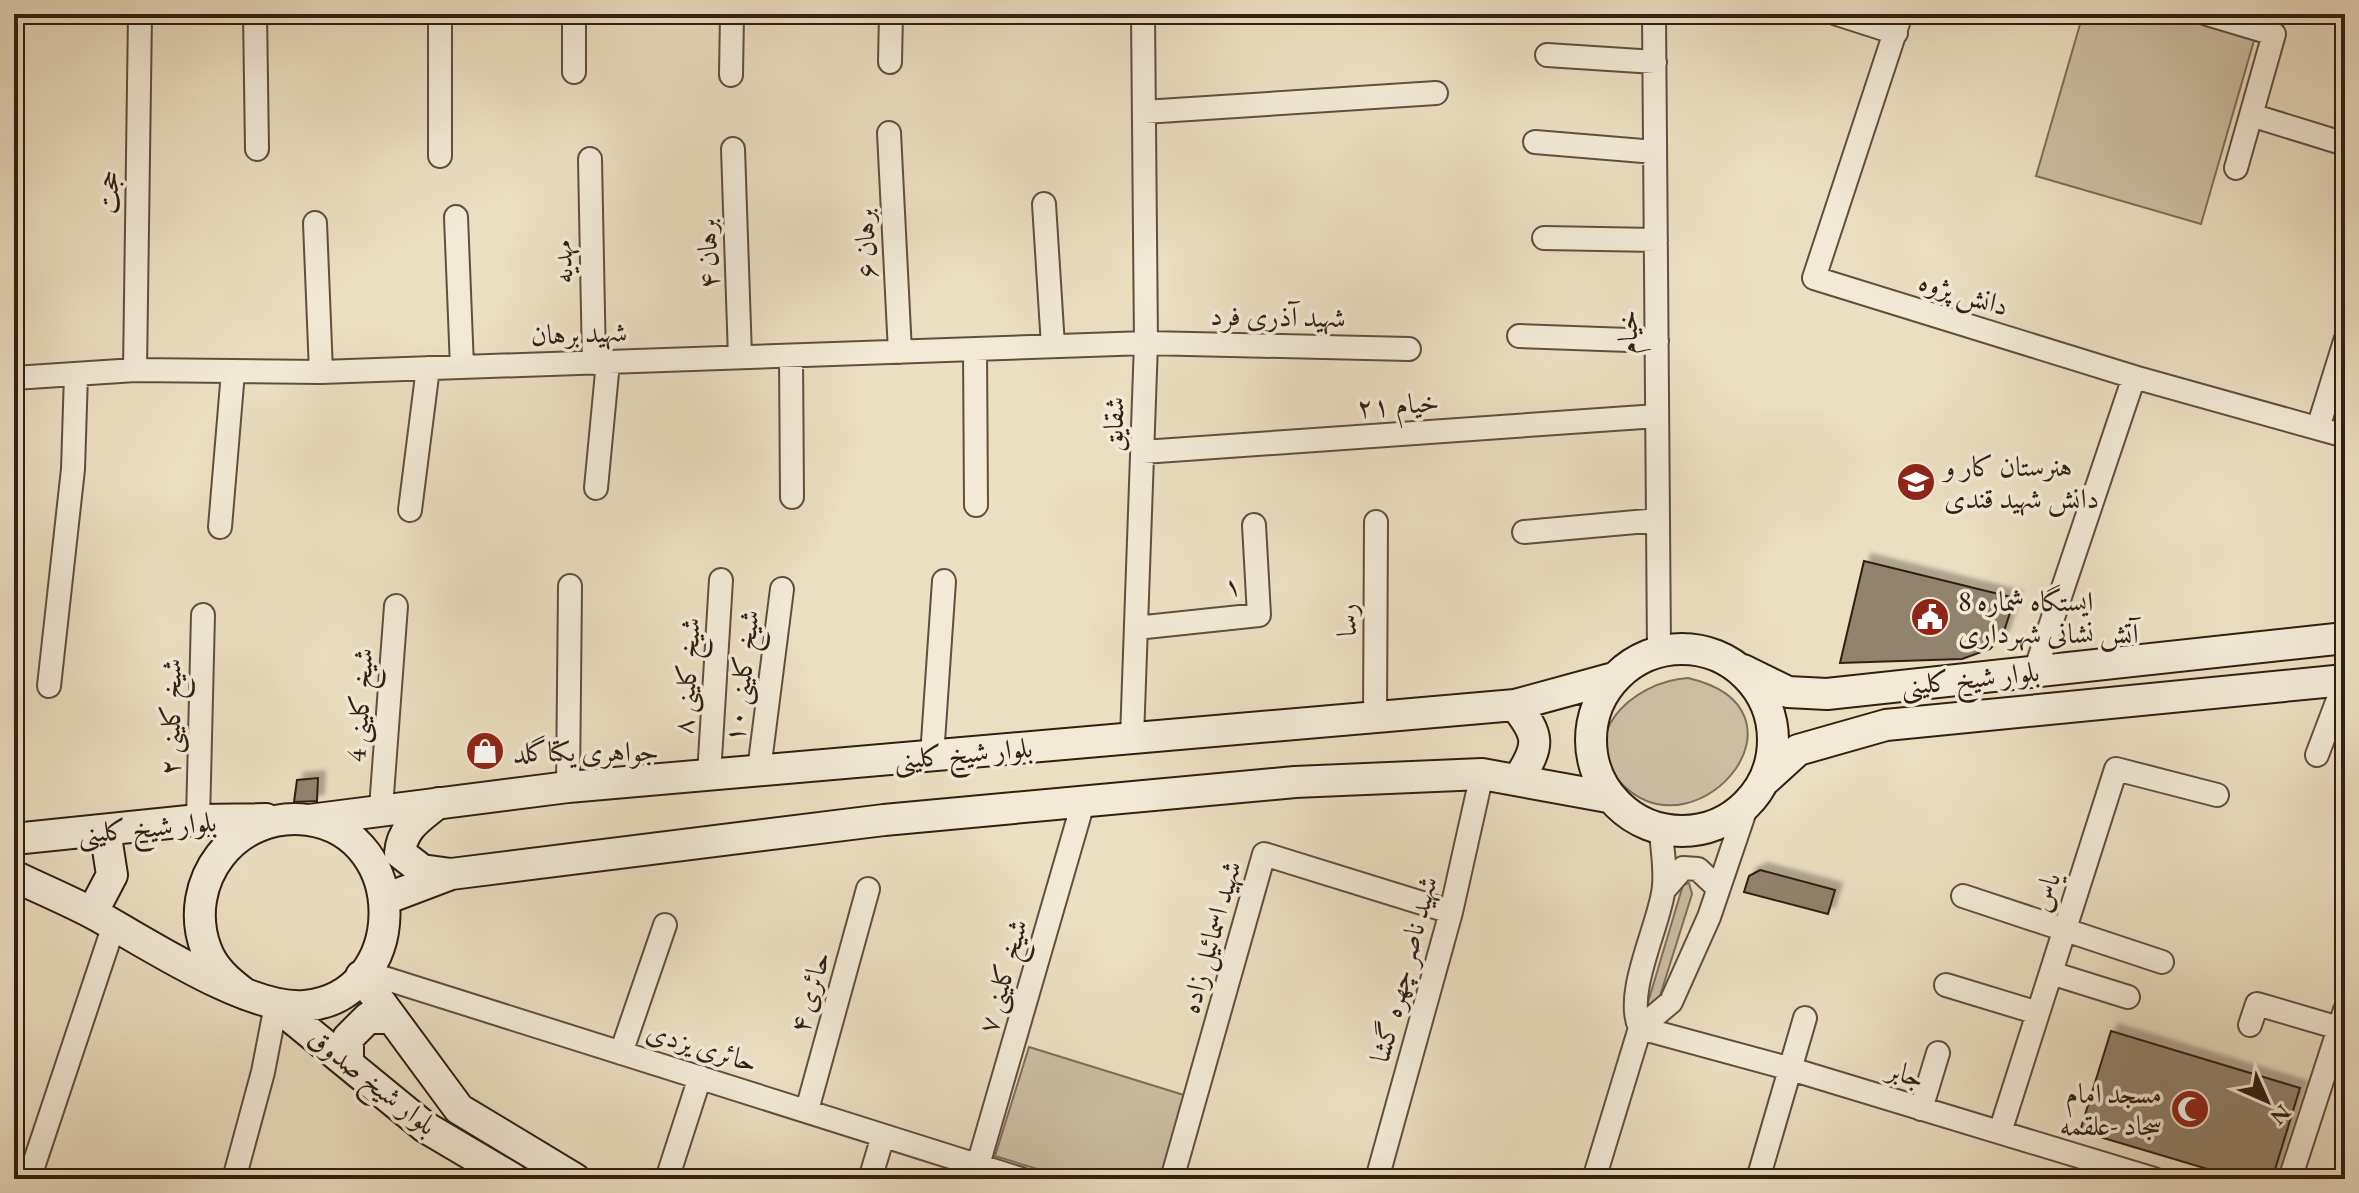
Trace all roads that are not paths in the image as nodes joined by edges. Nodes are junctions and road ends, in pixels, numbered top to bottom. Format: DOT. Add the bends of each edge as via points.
graph roads {
  1 [pos="140,14"];
  2 [pos="255,14"];
  3 [pos="440,14"];
  4 [pos="574,14"];
  5 [pos="732,14"];
  6 [pos="891,14"];
  7 [pos="1143,14"];
  8 [pos="1654,14"];
  9 [pos="1837,14"];
  10 [pos="2207,14"];
  11 [pos="1899,24"];
  12 [pos="1547,55"];
  13 [pos="890,62"];
  14 [pos="1655,62"];
  15 [pos="574,72"];
  16 [pos="731,75"];
  17 [pos="1436,93"];
  18 [pos="1144,112"];
  19 [pos="2251,115"];
  20 [pos="889,133"];
  21 [pos="1535,142"];
  22 [pos="2345,144"];
  23 [pos="257,149"];
  24 [pos="733,149"];
  25 [pos="1655,152"];
  26 [pos="440,156"];
  27 [pos="590,159"];
  28 [pos="2236,168"];
  29 [pos="1044,204"];
  30 [pos="456,217"];
  31 [pos="315,223"];
  32 [pos="1544,238"];
  33 [pos="1656,240"];
  34 [pos="1519,336"];
  35 [pos="1657,341"];
  36 [pos="2345,341"];
  37 [pos="1146,343"];
  38 [pos="1053,346"];
  39 [pos="975,349"];
  40 [pos="1409,349"];
  41 [pos="900,352"];
  42 [pos="791,356"];
  43 [pos="740,357"];
  44 [pos="601,362"];
  45 [pos="462,367"];
  46 [pos="428,368"];
  47 [pos="135,370"];
  48 [pos="233,372"];
  49 [pos="321,372"];
  50 [pos="76,374"];
  51 [pos="2134,377"];
  52 [pos="14,378"];
  53 [pos="1657,416"];
  54 [pos="2318,428"];
  55 [pos="2345,436"];
  56 [pos="1143,452"];
  57 [pos="596,488"];
  58 [pos="792,497"];
  59 [pos="976,505"];
  60 [pos="410,510"];
  61 [pos="1658,520"];
  62 [pos="1376,522"];
  63 [pos="1254,525"];
  64 [pos="220,527"];
  65 [pos="1524,532"];
  66 [pos="721,580"];
  67 [pos="944,581"];
  68 [pos="570,586"];
  69 [pos="782,589"];
  70 [pos="396,606"];
  71 [pos="203,615"];
  72 [pos="1136,628"];
  73 [pos="2345,638"];
  74 [pos="1659,650"];
  75 [pos="1743,670"];
  76 [pos="2035,671"];
  77 [pos="1614,678"];
  78 [pos="2345,681"];
  79 [pos="49,686"];
  80 [pos="1515,705"];
  81 [pos="2030,711"];
  82 [pos="1375,717"];
  83 [pos="1132,738"];
  84 [pos="2317,755"];
  85 [pos="932,756"];
  86 [pos="759,770"];
  87 [pos="1482,774"];
  88 [pos="709,775"];
  89 [pos="1519,778"];
  90 [pos="1765,780"];
  91 [pos="568,787"];
  92 [pos="2217,795"];
  93 [pos="1608,797"];
  94 [pos="438,803"];
  95 [pos="1083,803"];
  96 [pos="1747,805"];
  97 [pos="381,808"];
  98 [pos="198,820"];
  99 [pos="295,820"];
  100 [pos="105,830"];
  101 [pos="1661,830"];
  102 [pos="14,839"];
  103 [pos="451,874"];
  104 [pos="14,876"];
  105 [pos="1718,888"];
  106 [pos="868,889"];
  107 [pos="1664,890"];
  108 [pos="1963,896"];
  109 [pos="385,899"];
  110 [pos="1451,912"];
  111 [pos="103,919"];
  112 [pos="665,925"];
  113 [pos="2064,930"];
  114 [pos="2162,962"];
  115 [pos="2051,973"];
  116 [pos="363,974"];
  117 [pos="1946,985"];
  118 [pos="245,994"];
  119 [pos="2128,997"];
  120 [pos="276,1005"];
  121 [pos="2038,1013"];
  122 [pos="392,1018"];
  123 [pos="1805,1018"];
  124 [pos="2342,1019"];
  125 [pos="2250,1025"];
  126 [pos="1640,1028"];
  127 [pos="621,1053"];
  128 [pos="1938,1053"];
  129 [pos="348,1063"];
  130 [pos="1791,1069"];
  131 [pos="700,1077"];
  132 [pos="1921,1109"];
  133 [pos="807,1110"];
  134 [pos="2000,1132"];
  135 [pos="883,1136"];
  136 [pos="978,1165"];
  137 [pos="478,1170"];
  138 [pos="2146,1178"];
  139 [pos="29,1179"];
  140 [pos="234,1179"];
  141 [pos="513,1179"];
  142 [pos="575,1179"];
  143 [pos="667,1179"];
  144 [pos="870,1179"];
  145 [pos="1021,1179"];
  146 [pos="1172,1179"];
  147 [pos="1377,1179"];
  148 [pos="1594,1179"];
  149 [pos="1758,1179"];
  150 [pos="2290,1179"];
  1 -- 47 [label="street, حجت"];
  2 -- 23 [label="street"];
  3 -- 26 [label="street"];
  4 -- 15 [label="street"];
  5 -- 16 [label="street"];
  6 -- 13 [label="street"];
  7 -- 18 [label="street, شقایق"];
  8 -- 14 [label="street, خیام"];
  9 -- 11 [label="street"];
  10 -- 19 [label="street" via="2274,34"];
  11 -- 51 [label="street, دانش پژوه" via="1814,278"];
  12 -- 14 [label="street"];
  14 -- 25 [label="street, خیام"];
  17 -- 18 [label="street"];
  18 -- 37 [label="street, شقایق"];
  19 -- 22 [label="street"];
  19 -- 28 [label="street"];
  20 -- 41 [label="street, برهان ۶"];
  21 -- 25 [label="street"];
  24 -- 43 [label="street, برهان ۴"];
  25 -- 33 [label="street, خیام"];
  27 -- 44 [label="street, مهدیه"];
  29 -- 38 [label="street"];
  30 -- 45 [label="street"];
  31 -- 49 [label="street"];
  32 -- 33 [label="street"];
  33 -- 35 [label="street, خیام"];
  34 -- 35 [label="street"];
  35 -- 53 [label="street, خیام"];
  36 -- 54 [label="street"];
  37 -- 38 [label="street, شهید برهان"];
  37 -- 40 [label="street, شهید آذری فرد"];
  37 -- 56 [label="street, شقایق"];
  38 -- 39 [label="street, شهید برهان"];
  39 -- 41 [label="street, شهید برهان"];
  39 -- 59 [label="street"];
  41 -- 42 [label="street, شهید برهان"];
  42 -- 43 [label="street, شهید برهان"];
  42 -- 58 [label="street"];
  43 -- 44 [label="street, شهید برهان"];
  44 -- 45 [label="street, شهید برهان"];
  44 -- 57 [label="street, مهدیه"];
  45 -- 46 [label="street, شهید برهان"];
  46 -- 49 [label="street, شهید برهان"];
  46 -- 60 [label="street"];
  47 -- 48 [label="street, شهید برهان"];
  47 -- 50 [label="street, شهید برهان"];
  48 -- 49 [label="street, شهید برهان"];
  48 -- 64 [label="street"];
  50 -- 52 [label="street, شهید برهان"];
  50 -- 79 [label="street" via="73,469"];
  51 -- 54 [label="street, دانش پژوه"];
  51 -- 76 [label="street"];
  53 -- 56 [label="street, خیام ۲۱"];
  53 -- 61 [label="street, خیام"];
  54 -- 55 [label="street, دانش پژوه"];
  56 -- 72 [label="street, شقایق"];
  61 -- 65 [label="street"];
  61 -- 74 [label="street, خیام"];
  62 -- 82 [label="street, رسا"];
  63 -- 72 [label="street, ۱" via="1259,615"];
  66 -- 88 [label="street, شیخ کلینی ۸"];
  67 -- 85 [label="street"];
  68 -- 91 [label="street"];
  69 -- 86 [label="street, شیخ کلینی ۱۰"];
  70 -- 97 [label="street, شیخ کلینی 4"];
  71 -- 98 [label="street, شیخ کلینی ۲"];
  72 -- 83 [label="street, شقایق"];
  73 -- 76 [label="main road, بلوار شیخ کلینی"];
  74 -- 75 [label="main road" via="1689,648 1717,655"];
  74 -- 77 [label="main road"];
  75 -- 76 [label="main road, بلوار شیخ کلینی" via="1788,692 1827,694"];
  75 -- 90 [label="main road" via="1762,693 1772,721 1773,751"];
  76 -- 81 [label="main road"];
  77 -- 80 [label="main road, بلوار شیخ کلینی"];
  77 -- 93 [label="main road" via="1599,700 1590,733 1593,767"];
  78 -- 81 [label="main road, بلوار شیخ کلینی"];
  78 -- 84 [label="street"];
  80 -- 82 [label="main road, بلوار شیخ کلینی"];
  80 -- 89 [label="main road" via="1534,729 1534,754"];
  81 -- 90 [label="main road, بلوار شیخ کلینی" via="1886,725 1798,750"];
  82 -- 83 [label="main road, بلوار شیخ کلینی"];
  83 -- 85 [label="main road, بلوار شیخ کلینی"];
  85 -- 86 [label="main road, بلوار شیخ کلینی"];
  86 -- 88 [label="main road, بلوار شیخ کلینی"];
  87 -- 89 [label="main road"];
  87 -- 95 [label="main road" via="1295,782"];
  87 -- 110 [label="street, شهید ناصر چهره گشا"];
  88 -- 91 [label="main road, بلوار شیخ کلینی"];
  89 -- 93 [label="main road"];
  90 -- 96 [label="main road"];
  91 -- 94 [label="main road, بلوار شیخ کلینی"];
  92 -- 113 [label="street, یاس" via="2116,769"];
  93 -- 101 [label="main road" via="1632,818"];
  94 -- 97 [label="main road, بلوار شیخ کلینی"];
  94 -- 103 [label="main road" via="412,823 401,838 400,853 422,870"];
  95 -- 103 [label="main road" via="884,820"];
  95 -- 136 [label="street, شیخ کلینی ۷"];
  96 -- 101 [label="main road" via="1722,823 1692,832"];
  96 -- 105 [label="street"];
  97 -- 99 [label="main road, بلوار شیخ کلینی"];
  98 -- 99 [label="main road, بلوار شیخ کلینی"];
  98 -- 100 [label="main road, بلوار شیخ کلینی"];
  99 -- 109 [label="main road" via="337,830 360,847 377,871"];
  99 -- 118 [label="main road" via="252,828 228,844 210,867 200,895 199,924 206,952 222,976"];
  100 -- 102 [label="main road, بلوار شیخ کلینی"];
  100 -- 111 [label="main road" via="112,875"];
  101 -- 107 [label="street"];
  103 -- 109 [label="main road"];
  104 -- 111 [label="main road"];
  105 -- 107 [label="street" via="1698,869 1683,868"];
  105 -- 126 [label="street" via="1671,1002"];
  106 -- 133 [label="street, حائری ۴"];
  107 -- 126 [label="street" via="1637,995 1634,1015"];
  108 -- 113 [label="street"];
  109 -- 116 [label="main road" via="379,950"];
  110 -- 146 [label="street, شهید اسمائیل زاده" via="1264,854"];
  110 -- 147 [label="street, شهید ناصر چهره گشا"];
  111 -- 118 [label="main road"];
  111 -- 139 [label="street"];
  112 -- 127 [label="street"];
  113 -- 114 [label="street"];
  113 -- 115 [label="street, یاس"];
  115 -- 119 [label="street"];
  115 -- 121 [label="street, یاس"];
  116 -- 120 [label="main road" via="322,1001"];
  116 -- 122 [label="main road, بلوار شیخ صدوق"];
  116 -- 127 [label="street, حائری یزدی"];
  117 -- 121 [label="street"];
  118 -- 120 [label="main road"];
  120 -- 129 [label="main road, بلوار شیخ صدوق"];
  120 -- 140 [label="street"];
  121 -- 134 [label="street, یاس"];
  122 -- 129 [label="main road" via="368,1018 348,1038"];
  122 -- 142 [label="main road, بلوار شیخ صدوق" via="459,1109"];
  123 -- 130 [label="street"];
  124 -- 125 [label="street" via="2257,1004"];
  124 -- 150 [label="street"];
  126 -- 130 [label="street, جابر"];
  126 -- 148 [label="street"];
  127 -- 131 [label="street, حائری یزدی"];
  128 -- 132 [label="street"];
  129 -- 137 [label="main road, بلوار شیخ صدوق"];
  130 -- 132 [label="street, جابر"];
  130 -- 149 [label="street"];
  131 -- 133 [label="street, حائری یزدی"];
  131 -- 143 [label="street"];
  132 -- 134 [label="street, جابر"];
  133 -- 135 [label="street, حائری یزدی"];
  134 -- 138 [label="street, جابر"];
  135 -- 136 [label="street, حائری یزدی"];
  135 -- 144 [label="street"];
  136 -- 145 [label="street, حائری یزدی"];
  137 -- 141 [label="main road, بلوار شیخ صدوق"];
}
